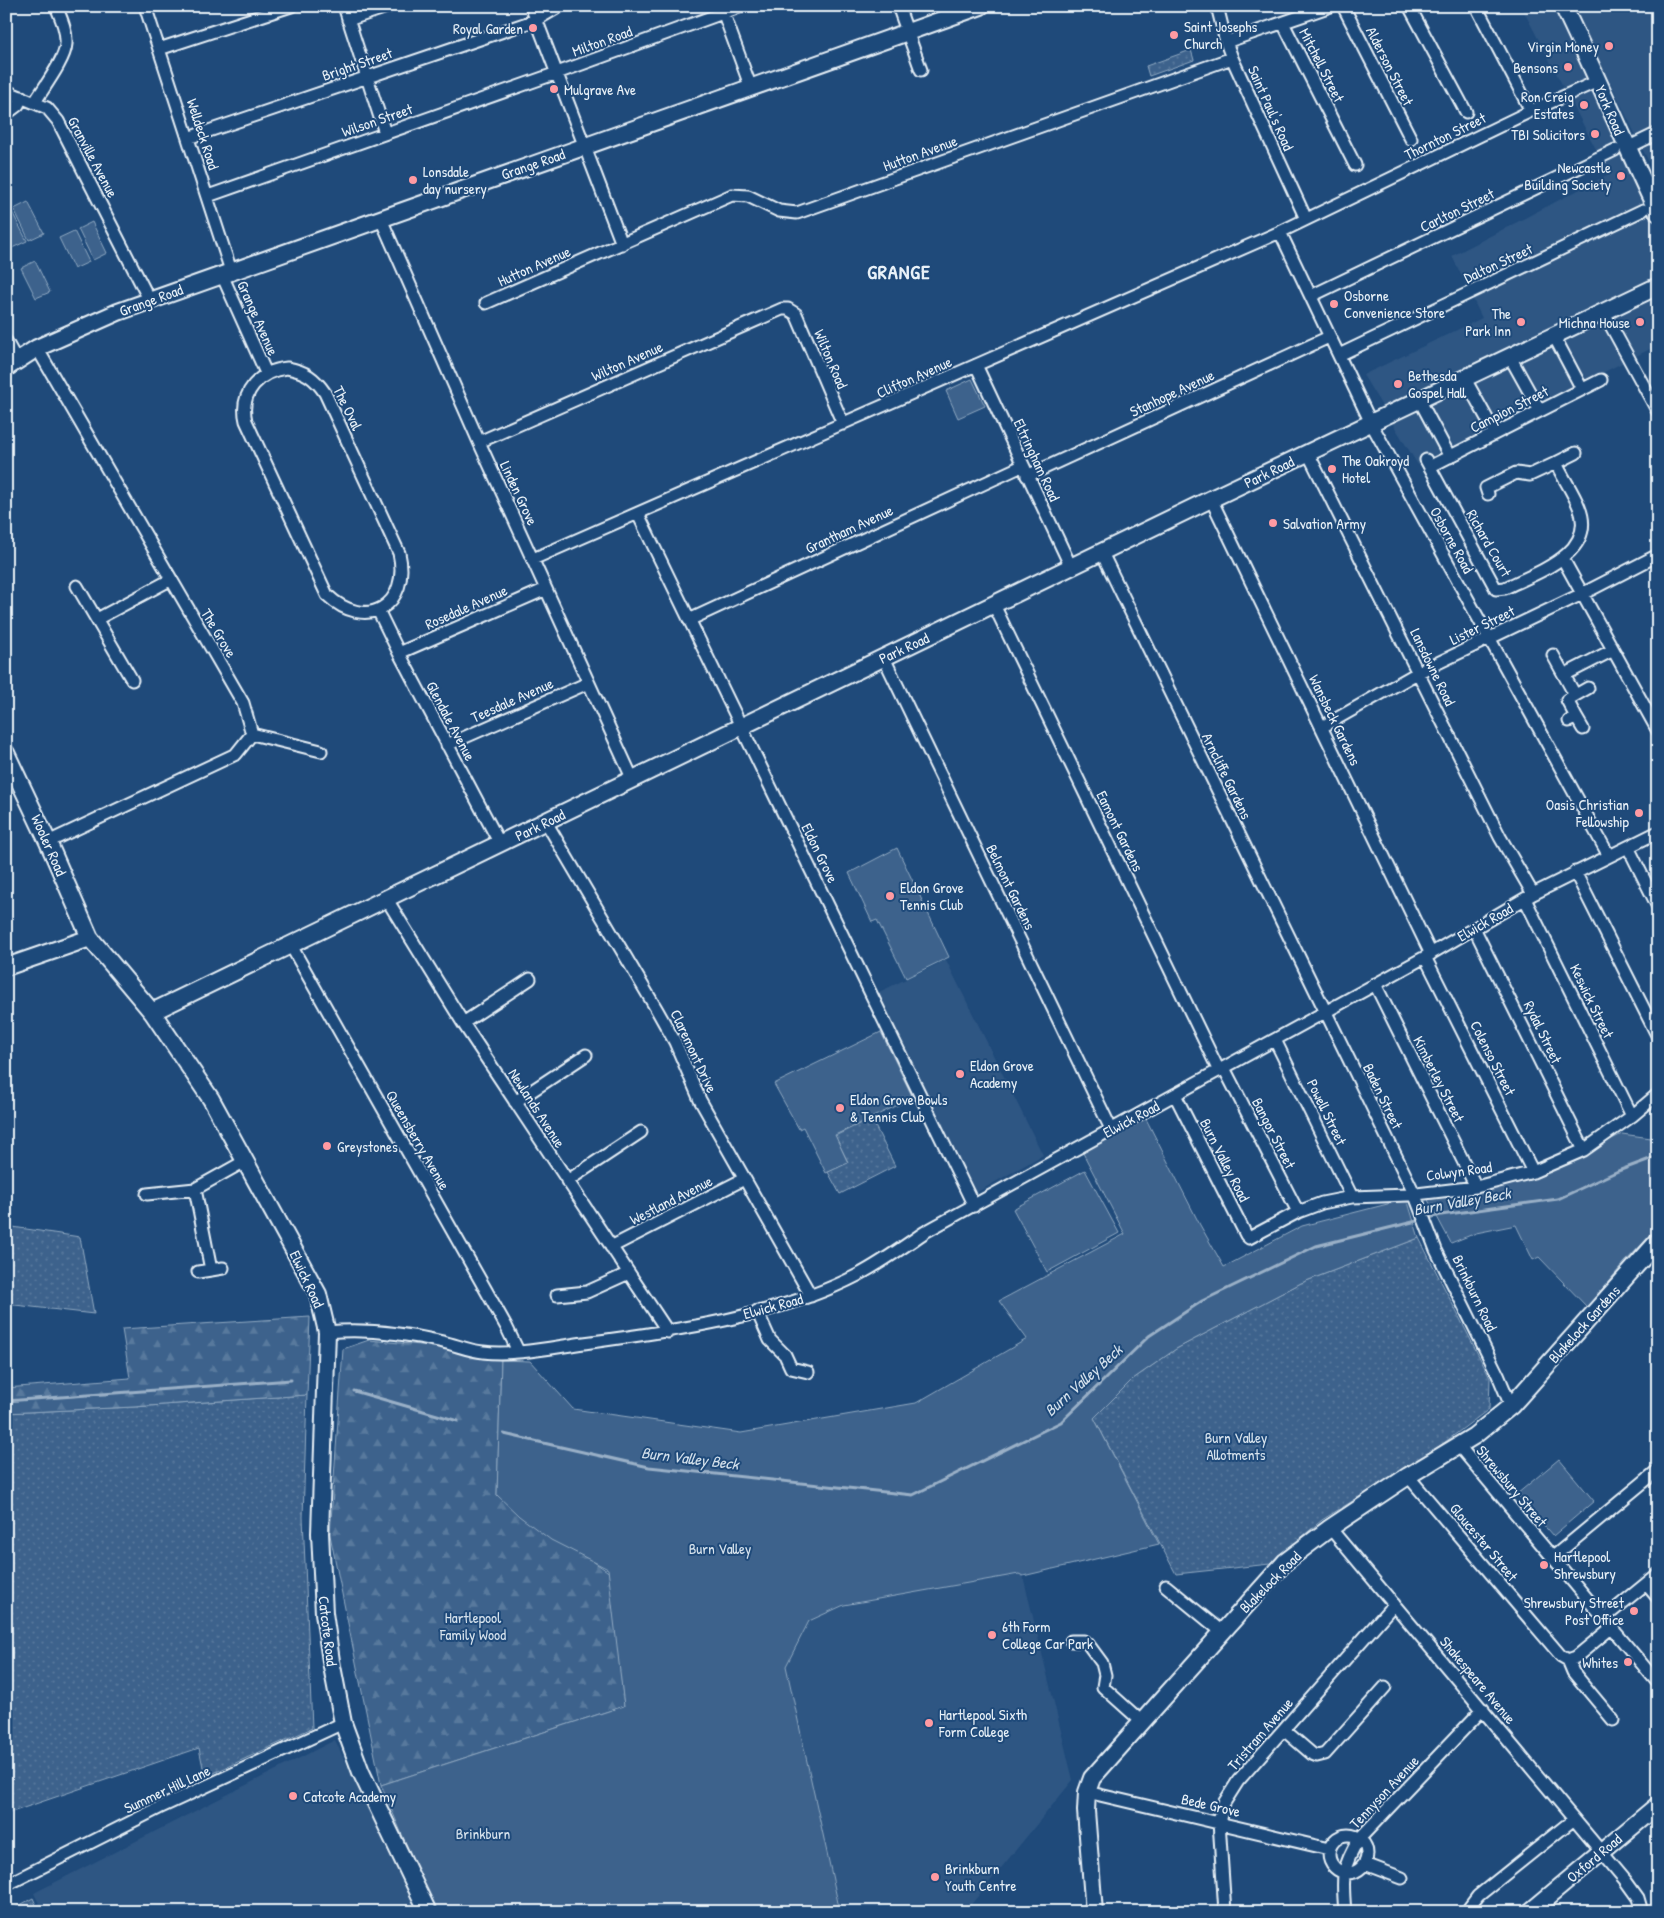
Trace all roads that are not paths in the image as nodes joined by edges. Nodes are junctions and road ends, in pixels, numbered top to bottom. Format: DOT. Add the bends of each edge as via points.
graph roads {
  1 [pos="56,6"];
  2 [pos="145,6"];
  3 [pos="291,6"];
  4 [pos="344,6"];
  5 [pos="390,6"];
  6 [pos="531,6"];
  7 [pos="560,6"];
  8 [pos="742,6"];
  9 [pos="898,6"];
  10 [pos="981,6"];
  11 [pos="1217,6"];
  12 [pos="1331,6"];
  13 [pos="1343,6"];
  14 [pos="1409,6"];
  15 [pos="1476,6"];
  16 [pos="1563,6"];
  17 [pos="722,9"];
  18 [pos="348,20"];
  19 [pos="536,20"];
  20 [pos="1283,23"];
  21 [pos="908,32"];
  22 [pos="1226,42"];
  23 [pos="159,49"];
  24 [pos="1232,58"];
  25 [pos="921,70"];
  26 [pos="557,73"];
  27 [pos="367,77"];
  28 [pos="1598,81"];
  29 [pos="751,88"];
  30 [pos="6,92"];
  31 [pos="22,97"];
  32 [pos="35,102"];
  33 [pos="1466,112"];
  34 [pos="1531,112"];
  35 [pos="6,114"];
  36 [pos="386,133"];
  37 [pos="1655,134"];
  38 [pos="188,138"];
  39 [pos="1411,139"];
  40 [pos="585,146"];
  41 [pos="1621,149"];
  42 [pos="1355,165"];
  43 [pos="208,196"];
  44 [pos="1650,212"];
  45 [pos="381,218"];
  46 [pos="1306,219"];
  47 [pos="1280,232"];
  48 [pos="622,244"];
  49 [pos="227,273"];
  50 [pos="1658,286"];
  51 [pos="1311,296"];
  52 [pos="150,301"];
  53 [pos="486,303"];
  54 [pos="788,309"];
  55 [pos="1604,312"];
  56 [pos="1554,336"];
  57 [pos="1329,337"];
  58 [pos="6,341"];
  59 [pos="37,348"];
  60 [pos="1339,355"];
  61 [pos="1510,357"];
  62 [pos="11,364"];
  63 [pos="976,365"];
  64 [pos="266,373"];
  65 [pos="1465,379"];
  66 [pos="1601,380"];
  67 [pos="1582,389"];
  68 [pos="1420,400"];
  69 [pos="1540,411"];
  70 [pos="1658,412"];
  71 [pos="1371,423"];
  72 [pos="843,424"];
  73 [pos="1495,433"];
  74 [pos="479,442"];
  75 [pos="1308,453"];
  76 [pos="1576,453"];
  77 [pos="1450,457"];
  78 [pos="1430,462"];
  79 [pos="1556,463"];
  80 [pos="1025,471"];
  81 [pos="1488,494"];
  82 [pos="1211,499"];
  83 [pos="638,514"];
  84 [pos="1102,553"];
  85 [pos="1658,554"];
  86 [pos="1563,559"];
  87 [pos="533,560"];
  88 [pos="1071,567"];
  89 [pos="170,580"];
  90 [pos="77,586"];
  91 [pos="546,589"];
  92 [pos="1582,594"];
  93 [pos="994,605"];
  94 [pos="378,610"];
  95 [pos="97,619"];
  96 [pos="689,620"];
  97 [pos="1488,638"];
  98 [pos="1613,650"];
  99 [pos="399,653"];
  100 [pos="1553,655"];
  101 [pos="884,658"];
  102 [pos="1419,672"];
  103 [pos="1564,675"];
  104 [pos="132,680"];
  105 [pos="588,683"];
  106 [pos="1588,688"];
  107 [pos="1575,695"];
  108 [pos="742,727"];
  109 [pos="1322,727"];
  110 [pos="1583,730"];
  111 [pos="1658,731"];
  112 [pos="252,734"];
  113 [pos="447,745"];
  114 [pos="321,751"];
  115 [pos="6,753"];
  116 [pos="632,780"];
  117 [pos="546,822"];
  118 [pos="1658,832"];
  119 [pos="48,842"];
  120 [pos="500,844"];
  121 [pos="1628,847"];
  122 [pos="1609,856"];
  123 [pos="1576,872"];
  124 [pos="1529,896"];
  125 [pos="386,898"];
  126 [pos="1658,907"];
  127 [pos="1474,928"];
  128 [pos="90,938"];
  129 [pos="290,944"];
  130 [pos="1428,956"];
  131 [pos="6,967"];
  132 [pos="530,979"];
  133 [pos="1375,984"];
  134 [pos="152,1012"];
  135 [pos="1324,1012"];
  136 [pos="464,1023"];
  137 [pos="1658,1037"];
  138 [pos="1275,1040"];
  139 [pos="586,1055"];
  140 [pos="1221,1069"];
  141 [pos="1658,1094"];
  142 [pos="1175,1095"];
  143 [pos="515,1102"];
  144 [pos="1632,1116"];
  145 [pos="1111,1129"];
  146 [pos="641,1132"];
  147 [pos="1584,1150"];
  148 [pos="245,1161"];
  149 [pos="1533,1172"];
  150 [pos="567,1180"];
  151 [pos="744,1180"];
  152 [pos="1476,1187"];
  153 [pos="195,1189"];
  154 [pos="1414,1193"];
  155 [pos="147,1194"];
  156 [pos="1352,1197"];
  157 [pos="974,1206"];
  158 [pos="1298,1212"];
  159 [pos="1250,1238"];
  160 [pos="1658,1241"];
  161 [pos="611,1247"];
  162 [pos="223,1268"];
  163 [pos="211,1270"];
  164 [pos="198,1272"];
  165 [pos="629,1274"];
  166 [pos="563,1282"];
  167 [pos="811,1296"];
  168 [pos="757,1311"];
  169 [pos="327,1332"];
  170 [pos="668,1332"];
  171 [pos="518,1351"];
  172 [pos="808,1372"];
  173 [pos="1511,1406"];
  174 [pos="1459,1446"];
  175 [pos="1658,1470"];
  176 [pos="1408,1476"];
  177 [pos="1330,1528"];
  178 [pos="1552,1558"];
  179 [pos="1658,1574"];
  180 [pos="1646,1584"];
  181 [pos="1166,1586"];
  182 [pos="1658,1598"];
  183 [pos="1394,1604"];
  184 [pos="1607,1624"];
  185 [pos="1222,1632"];
  186 [pos="1071,1641"];
  187 [pos="1568,1660"];
  188 [pos="1658,1683"];
  189 [pos="1385,1687"];
  190 [pos="1483,1710"];
  191 [pos="1613,1720"];
  192 [pos="1142,1722"];
  193 [pos="343,1723"];
  194 [pos="1284,1730"];
  195 [pos="1087,1792"];
  196 [pos="1658,1804"];
  197 [pos="1574,1819"];
  198 [pos="1220,1822"];
  199 [pos="1360,1838"];
  200 [pos="1329,1849"];
  201 [pos="1601,1852"];
  202 [pos="1365,1864"];
  203 [pos="1343,1873"];
  204 [pos="1402,1878"];
  205 [pos="6,1885"];
  206 [pos="428,1912"];
  207 [pos="1094,1912"];
  208 [pos="1225,1912"];
  209 [pos="1345,1912"];
  210 [pos="1466,1912"];
  211 [pos="1530,1912"];
  212 [pos="1642,1912"];
  1 -- 32 [label="street" via="66,46"];
  2 -- 23 [label="street, Welldeck Road"];
  3 -- 23 [label="street"];
  4 -- 18 [label="street"];
  5 -- 18 [label="street"];
  6 -- 19 [label="street"];
  7 -- 19 [label="street, Bright Street"];
  8 -- 17 [label="street, Milton Road"];
  9 -- 21 [label="street"];
  10 -- 21 [label="street, Grange Road"];
  11 -- 22 [label="street, Saint Paul's Road"];
  12 -- 20 [label="street"];
  13 -- 39 [label="street, Alderson Street"];
  14 -- 33 [label="street"];
  15 -- 34 [label="street"];
  16 -- 28 [label="street, York Road"];
  17 -- 26 [label="street, Milton Road"];
  17 -- 29 [label="street"];
  18 -- 27 [label="street"];
  19 -- 26 [label="street"];
  19 -- 27 [label="street, Bright Street"];
  20 -- 22 [label="street"];
  20 -- 42 [label="street, Mitchell Street"];
  21 -- 25 [label="street"];
  21 -- 29 [label="street, Grange Road"];
  22 -- 24 [label="street, Saint Paul's Road"];
  23 -- 38 [label="street, Welldeck Road"];
  24 -- 46 [label="street, Saint Paul's Road"];
  24 -- 48 [label="street, Hutton Avenue" via="797,213 779,211 748,196 732,195"];
  26 -- 36 [label="street, Wilson Street"];
  26 -- 40 [label="street"];
  27 -- 36 [label="street"];
  27 -- 38 [label="street, Bright Street"];
  28 -- 34 [label="street, Thornton Street"];
  28 -- 41 [label="street, York Road"];
  29 -- 40 [label="street, Grange Road"];
  30 -- 31 [label="street, Granville Avenue"];
  31 -- 32 [label="street, Granville Avenue"];
  31 -- 35 [label="street" via="18,105"];
  32 -- 52 [label="street, Granville Avenue" via="47,108 58,121"];
  34 -- 46 [label="street, Thornton Street"];
  36 -- 43 [label="street, Wilson Street"];
  37 -- 41 [label="street, Carlton Street"];
  38 -- 43 [label="street, Welldeck Road"];
  40 -- 45 [label="street, Grange Road"];
  40 -- 48 [label="street"];
  41 -- 44 [label="street, York Road"];
  41 -- 51 [label="street, Carlton Street"];
  43 -- 49 [label="street, Welldeck Road"];
  44 -- 60 [label="street, Dalton Street"];
  45 -- 49 [label="street, Grange Road"];
  45 -- 74 [label="street, Linden Grove"];
  46 -- 47 [label="street, Clifton Avenue"];
  47 -- 51 [label="street, Osborne Road"];
  47 -- 63 [label="street, Clifton Avenue"];
  48 -- 53 [label="street, Hutton Avenue"];
  49 -- 52 [label="street, Grange Road"];
  49 -- 64 [label="street, Grange Avenue"];
  50 -- 55 [label="street, Park Road"];
  51 -- 57 [label="street, Osborne Road"];
  52 -- 59 [label="street, Grange Road" via="90,323"];
  54 -- 72 [label="street, Wilton Road" via="796,314"];
  54 -- 74 [label="street, Wilton Avenue"];
  55 -- 56 [label="street, Park Road"];
  55 -- 70 [label="street"];
  56 -- 61 [label="street, Park Road"];
  56 -- 67 [label="street"];
  57 -- 60 [label="street, Osborne Road"];
  57 -- 80 [label="street, Stanhope Avenue"];
  58 -- 62 [label="street"];
  59 -- 62 [label="street, Grange Road"];
  59 -- 89 [label="street, The Grove"];
  60 -- 71 [label="street, Osborne Road"];
  61 -- 65 [label="street, Park Road"];
  61 -- 69 [label="street"];
  63 -- 72 [label="street, Clifton Avenue"];
  63 -- 80 [label="street, Eltringham Road"];
  64 -- 94 [label="street" via="249,390 244,409 246,421 322,588 335,603 348,610"];
  64 -- 94 [label="street, The Oval" via="287,368 299,370 316,380 325,393 399,554 400,582 391,600"];
  65 -- 68 [label="street, Park Road"];
  65 -- 73 [label="street"];
  66 -- 67 [label="street, Campion Street"];
  67 -- 69 [label="street, Campion Street"];
  68 -- 71 [label="street, Park Road"];
  68 -- 77 [label="street"];
  69 -- 73 [label="street, Campion Street"];
  71 -- 75 [label="street, Park Road"];
  71 -- 97 [label="street, Osborne Road"];
  72 -- 83 [label="street, Clifton Avenue"];
  73 -- 77 [label="street, Campion Street"];
  74 -- 87 [label="street, Linden Grove"];
  75 -- 82 [label="street, Park Road"];
  75 -- 102 [label="street, Lansdowne Road"];
  76 -- 79 [label="street, Richard Court"];
  77 -- 78 [label="street, Campion Street"];
  78 -- 86 [label="street, Richard Court" via="1496,589 1505,588"];
  79 -- 81 [label="street, Richard Court" via="1530,475 1516,473 1486,488"];
  79 -- 86 [label="street, Richard Court" via="1580,509 1582,524 1580,538"];
  80 -- 88 [label="street, Eltringham Road"];
  80 -- 96 [label="street, Grantham Avenue"];
  82 -- 84 [label="street, Park Road"];
  82 -- 109 [label="street, Wansbeck Gardens"];
  83 -- 87 [label="street, Clifton Avenue"];
  83 -- 96 [label="street, Eldon Grove"];
  84 -- 88 [label="street, Park Road"];
  84 -- 135 [label="street, Arncliffe Gardens"];
  85 -- 92 [label="street, Lister Street"];
  86 -- 92 [label="street"];
  87 -- 91 [label="street, Linden Grove"];
  88 -- 93 [label="street, Park Road"];
  89 -- 95 [label="street"];
  89 -- 112 [label="street, The Grove" via="242,703"];
  90 -- 95 [label="street"];
  91 -- 99 [label="street, Rosedale Avenue"];
  91 -- 105 [label="street, Linden Grove"];
  92 -- 97 [label="street, Lister Street"];
  92 -- 98 [label="street"];
  93 -- 101 [label="street, Park Road"];
  93 -- 140 [label="street, Eamont Gardens"];
  94 -- 99 [label="street, Glendale Avenue"];
  95 -- 104 [label="street"];
  96 -- 108 [label="street, Eldon Grove"];
  97 -- 102 [label="street, Lister Street"];
  97 -- 122 [label="street, Osborne Road"];
  98 -- 103 [label="street"];
  98 -- 111 [label="street"];
  99 -- 113 [label="street, Glendale Avenue"];
  100 -- 103 [label="street"];
  101 -- 108 [label="street, Park Road"];
  101 -- 145 [label="street, Belmont Gardens"];
  102 -- 109 [label="street, Lister Street"];
  102 -- 124 [label="street, Lansdowne Road"];
  103 -- 107 [label="street"];
  105 -- 113 [label="street, Teesdale Avenue"];
  105 -- 116 [label="street, Linden Grove"];
  106 -- 107 [label="street"];
  107 -- 110 [label="street" via="1567,700 1573,719"];
  108 -- 116 [label="street, Park Road"];
  108 -- 157 [label="street, Eldon Grove"];
  109 -- 130 [label="street, Wansbeck Gardens"];
  112 -- 114 [label="street"];
  112 -- 119 [label="street" via="236,754"];
  113 -- 120 [label="street, Glendale Avenue"];
  115 -- 119 [label="street, Wooler Road"];
  116 -- 117 [label="street, Park Road"];
  117 -- 120 [label="street, Park Road"];
  117 -- 151 [label="street, Claremont Drive" via="662,1018 700,1100"];
  118 -- 121 [label="street, Elwick Road"];
  119 -- 128 [label="street, Wooler Road"];
  120 -- 125 [label="street, Park Road"];
  121 -- 122 [label="street, Elwick Road"];
  121 -- 126 [label="street"];
  122 -- 123 [label="street, Elwick Road"];
  123 -- 124 [label="street, Elwick Road"];
  123 -- 137 [label="street"];
  124 -- 127 [label="street, Elwick Road"];
  124 -- 144 [label="street, Keswick Street"];
  125 -- 129 [label="street, Park Road"];
  125 -- 136 [label="street, Newlands Avenue"];
  127 -- 130 [label="street, Elwick Road"];
  127 -- 147 [label="street, Rydal Street"];
  128 -- 131 [label="street"];
  128 -- 134 [label="street, Elwick Road"];
  129 -- 134 [label="street, Park Road"];
  129 -- 171 [label="street, Queensberry Avenue" via="484,1285"];
  130 -- 133 [label="street, Elwick Road"];
  130 -- 149 [label="street, Colenso Street"];
  132 -- 136 [label="street"];
  133 -- 135 [label="street, Elwick Road"];
  133 -- 152 [label="street, Kimberley Street"];
  134 -- 148 [label="street, Elwick Road" via="211,1099"];
  135 -- 138 [label="street, Elwick Road"];
  135 -- 154 [label="street, Baden Street"];
  136 -- 143 [label="street, Newlands Avenue"];
  138 -- 140 [label="street, Elwick Road"];
  138 -- 156 [label="street, Powell Street"];
  139 -- 143 [label="street"];
  140 -- 142 [label="street, Elwick Road"];
  140 -- 158 [label="street, Bangor Street"];
  141 -- 144 [label="street, Colwyn Road"];
  142 -- 145 [label="street, Elwick Road"];
  142 -- 159 [label="street, Burn Valley Road"];
  143 -- 150 [label="street, Newlands Avenue"];
  144 -- 147 [label="street, Colwyn Road"];
  145 -- 157 [label="street, Elwick Road"];
  146 -- 150 [label="street"];
  147 -- 149 [label="street, Colwyn Road"];
  148 -- 153 [label="street"];
  148 -- 169 [label="street, Elwick Road" via="318,1294"];
  149 -- 152 [label="street, Colwyn Road"];
  150 -- 161 [label="street, Newlands Avenue"];
  151 -- 161 [label="street, Westland Avenue"];
  151 -- 167 [label="street, Claremont Drive"];
  152 -- 154 [label="street, Colwyn Road"];
  153 -- 155 [label="street"];
  153 -- 163 [label="street"];
  154 -- 156 [label="street, Colwyn Road"];
  154 -- 173 [label="street, Brinkburn Road" via="1436,1250"];
  156 -- 158 [label="street, Colwyn Road"];
  157 -- 167 [label="street, Elwick Road" via="925,1232 858,1275"];
  158 -- 159 [label="street, Colwyn Road"];
  160 -- 173 [label="street, Blakelock Gardens"];
  161 -- 165 [label="street, Newlands Avenue"];
  162 -- 163 [label="street"];
  163 -- 164 [label="street"];
  165 -- 166 [label="street" via="587,1292 563,1294"];
  165 -- 170 [label="street, Newlands Avenue"];
  167 -- 168 [label="street, Elwick Road"];
  168 -- 170 [label="street, Elwick Road"];
  168 -- 172 [label="street" via="770,1340 785,1355 787,1372"];
  169 -- 171 [label="street, Elwick Road" via="380,1330 482,1352"];
  169 -- 193 [label="street, Catcote Road" via="320,1533 324,1613"];
  170 -- 171 [label="street, Elwick Road"];
  173 -- 174 [label="street, Blakelock Road"];
  174 -- 176 [label="street, Blakelock Road"];
  174 -- 178 [label="street, Shrewsbury Street"];
  175 -- 178 [label="street"];
  176 -- 177 [label="street, Blakelock Road"];
  176 -- 187 [label="street, Gloucester Street"];
  177 -- 183 [label="street, Shakespeare Avenue"];
  177 -- 185 [label="street, Blakelock Road" via="1285,1562"];
  178 -- 184 [label="street, Shrewsbury Street"];
  179 -- 180 [label="street"];
  180 -- 182 [label="street"];
  180 -- 184 [label="street"];
  181 -- 185 [label="street"];
  183 -- 190 [label="street, Shakespeare Avenue"];
  183 -- 194 [label="street, Tristram Avenue"];
  184 -- 187 [label="street" via="1576,1657"];
  184 -- 188 [label="street, Shrewsbury Street"];
  185 -- 192 [label="street, Blakelock Road"];
  186 -- 192 [label="street" via="1088,1644 1104,1668 1103,1687"];
  187 -- 191 [label="street, Gloucester Street" via="1573,1672"];
  189 -- 194 [label="street" via="1325,1754 1312,1754"];
  190 -- 197 [label="street, Shakespeare Avenue"];
  190 -- 199 [label="street, Tennyson Avenue"];
  192 -- 195 [label="street, Blakelock Road" via="1092,1778"];
  193 -- 205 [label="street, Summer Hill Lane" via="159,1808"];
  193 -- 206 [label="street, Catcote Road" via="361,1772"];
  194 -- 198 [label="street, Tristram Avenue" via="1238,1781 1224,1804"];
  195 -- 198 [label="street, Bede Grove"];
  195 -- 207 [label="street, Blakelock Road"];
  196 -- 201 [label="street, Oxford Road"];
  197 -- 201 [label="street, Shakespeare Avenue"];
  197 -- 210 [label="street" via="1478,1896"];
  198 -- 200 [label="street, Bede Grove"];
  198 -- 208 [label="street, Tristram Avenue"];
  199 -- 200 [label="street" via="1340,1837"];
  199 -- 202 [label="street" via="1368,1855"];
  199 -- 203 [label="street, Tennyson Avenue" via="1349,1854"];
  200 -- 203 [label="street" via="1331,1864"];
  201 -- 211 [label="street, Oxford Road"];
  201 -- 212 [label="street, Shakespeare Avenue" via="1632,1889"];
  202 -- 203 [label="street" via="1354,1873"];
  202 -- 204 [label="street"];
  203 -- 209 [label="street, Tennyson Avenue"];
}
